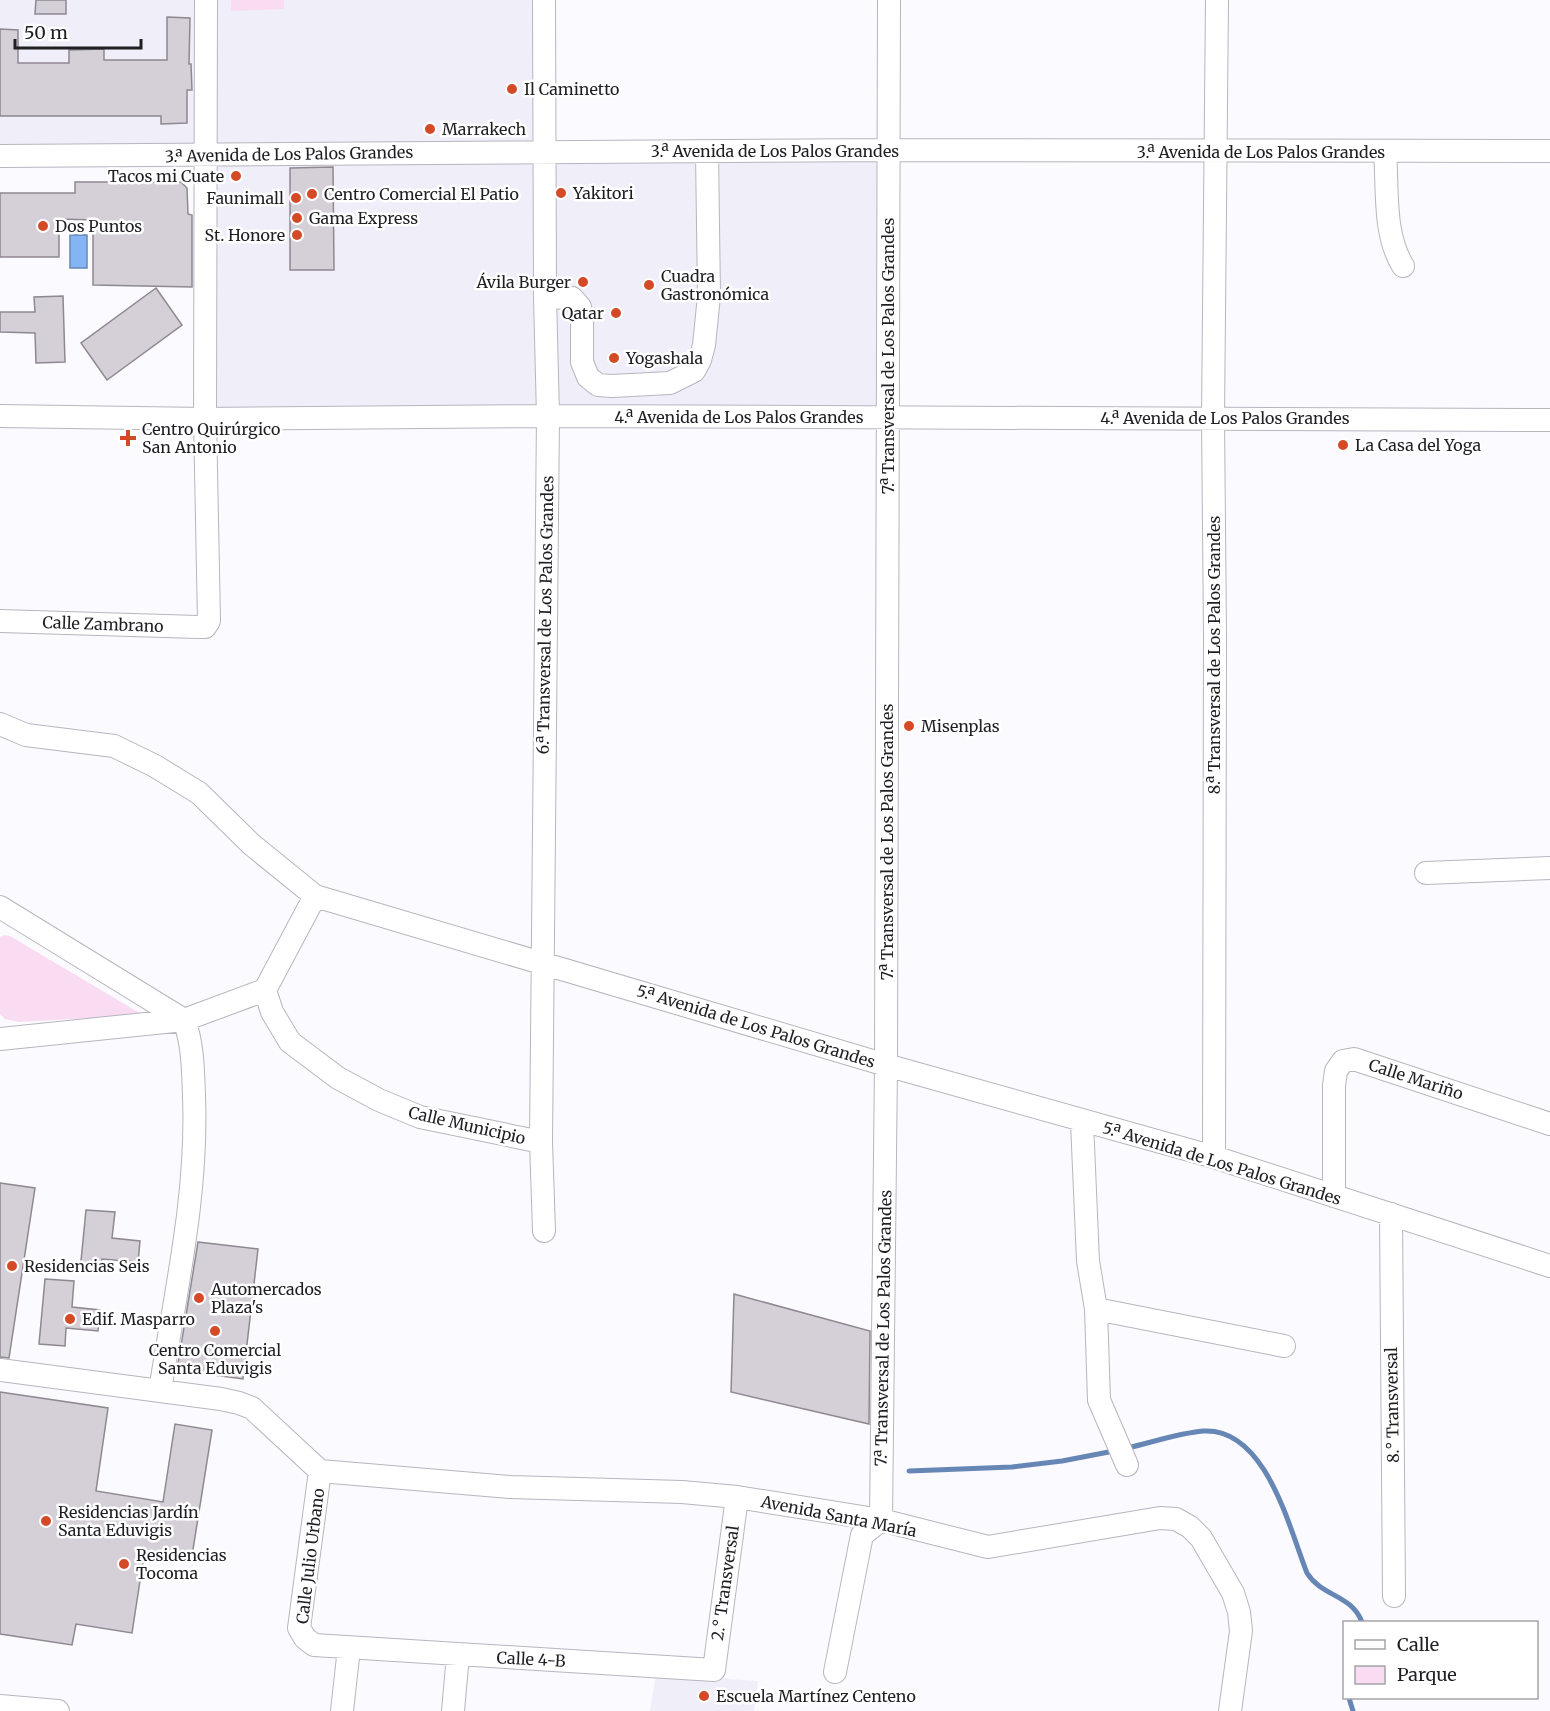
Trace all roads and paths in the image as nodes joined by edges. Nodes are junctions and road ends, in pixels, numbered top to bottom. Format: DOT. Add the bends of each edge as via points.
graph roads {
  1 [pos="206,0"];
  2 [pos="544,0"];
  3 [pos="889,0"];
  4 [pos="1217,0"];
  5 [pos="888,150"];
  6 [pos="1550,151"];
  7 [pos="544,152"];
  8 [pos="707,152"];
  9 [pos="1214,152"];
  10 [pos="1385,152"];
  11 [pos="206,155"];
  12 [pos="0,156"];
  13 [pos="1403,266"];
  14 [pos="545,297"];
  15 [pos="548,416"];
  16 [pos="0,417"];
  17 [pos="888,417"];
  18 [pos="1213,418"];
  19 [pos="206,419"];
  20 [pos="1550,420"];
  21 [pos="0,621"];
  22 [pos="0,724"];
  23 [pos="1550,868"];
  24 [pos="1426,873"];
  25 [pos="315,896"];
  26 [pos="0,907"];
  27 [pos="541,962"];
  28 [pos="265,990"];
  29 [pos="184,1020"];
  30 [pos="0,1039"];
  31 [pos="886,1065"];
  32 [pos="1082,1122"];
  33 [pos="1550,1124"];
  34 [pos="541,1142"];
  35 [pos="1214,1157"];
  36 [pos="1334,1196"];
  37 [pos="1391,1214"];
  38 [pos="544,1231"];
  39 [pos="1550,1266"];
  40 [pos="1096,1309"];
  41 [pos="1284,1346"];
  42 [pos="0,1370"];
  43 [pos="160,1391"];
  44 [pos="1127,1465"];
  45 [pos="320,1472"];
  46 [pos="737,1497"];
  47 [pos="881,1520"];
  48 [pos="1394,1596"];
  49 [pos="349,1648"];
  50 [pos="458,1655"];
  51 [pos="714,1670"];
  52 [pos="835,1672"];
  53 [pos="0,1706"];
  54 [pos="58,1711"];
  55 [pos="342,1711"];
  56 [pos="453,1711"];
  57 [pos="1230,1711"];
  1 -- 11 [label="street"];
  2 -- 7 [label="street, 6.ª Transversal de Los Palos Grandes"];
  3 -- 5 [label="street, 7.ª Transversal de Los Palos Grandes"];
  4 -- 9 [label="street, 8.ª Transversal de Los Palos Grandes"];
  5 -- 8 [label="street, 3.ª Avenida de Los Palos Grandes"];
  5 -- 9 [label="street, 3.ª Avenida de Los Palos Grandes"];
  5 -- 17 [label="street, 7.ª Transversal de Los Palos Grandes"];
  6 -- 10 [label="street, 3.ª Avenida de Los Palos Grandes"];
  7 -- 8 [label="street, 3.ª Avenida de Los Palos Grandes"];
  7 -- 11 [label="street, 3.ª Avenida de Los Palos Grandes"];
  7 -- 14 [label="street, 6.ª Transversal de Los Palos Grandes"];
  8 -- 14 [label="street" via="709,296 704,345 694,371 670,383 598,384 588,377 582,362 580,307 572,298"];
  9 -- 10 [label="street, 3.ª Avenida de Los Palos Grandes"];
  9 -- 18 [label="street, 8.ª Transversal de Los Palos Grandes"];
  10 -- 13 [label="street" via="1390,236 1394,253"];
  11 -- 12 [label="street, 3.ª Avenida de Los Palos Grandes"];
  11 -- 19 [label="street"];
  14 -- 15 [label="street, 6.ª Transversal de Los Palos Grandes"];
  15 -- 17 [label="street, 4.ª Avenida de Los Palos Grandes"];
  15 -- 19 [label="street, 4.ª Avenida de Los Palos Grandes"];
  15 -- 27 [label="street, 6.ª Transversal de Los Palos Grandes"];
  16 -- 19 [label="street, 4.ª Avenida de Los Palos Grandes"];
  17 -- 18 [label="street, 4.ª Avenida de Los Palos Grandes"];
  17 -- 31 [label="street, 7.ª Transversal de Los Palos Grandes"];
  18 -- 20 [label="street, 4.ª Avenida de Los Palos Grandes"];
  18 -- 35 [label="street, 8.ª Transversal de Los Palos Grandes"];
  19 -- 21 [label="street, Calle Zambrano" via="206,627"];
  22 -- 25 [label="street, 5.ª Avenida de Los Palos Grandes" via="26,735 114,746 155,766 199,793 251,844"];
  23 -- 24 [label="street"];
  25 -- 27 [label="street, 5.ª Avenida de Los Palos Grandes"];
  25 -- 28 [label="street"];
  26 -- 29 [label="street"];
  27 -- 31 [label="street, 5.ª Avenida de Los Palos Grandes"];
  27 -- 34 [label="street, 6.ª Transversal de Los Palos Grandes"];
  28 -- 29 [label="street"];
  28 -- 34 [label="street, Calle Municipio" via="272,1012 290,1042 338,1078 420,1117"];
  29 -- 30 [label="street"];
  29 -- 43 [label="street" via="190,1036 195,1125 190,1207"];
  31 -- 32 [label="street, 5.ª Avenida de Los Palos Grandes"];
  31 -- 47 [label="street, 7.ª Transversal de Los Palos Grandes"];
  32 -- 35 [label="street, 5.ª Avenida de Los Palos Grandes"];
  32 -- 40 [label="street" via="1088,1261"];
  33 -- 36 [label="street, Calle Mariño" via="1354,1059 1343,1061 1336,1071 1334,1086"];
  34 -- 38 [label="street, 6.ª Transversal de Los Palos Grandes"];
  35 -- 36 [label="street, 5.ª Avenida de Los Palos Grandes"];
  36 -- 37 [label="street, 5.ª Avenida de Los Palos Grandes"];
  37 -- 39 [label="street, 5.ª Avenida de Los Palos Grandes"];
  37 -- 48 [label="street, 8.° Transversal"];
  40 -- 41 [label="street"];
  40 -- 44 [label="street" via="1099,1400"];
  42 -- 43 [label="street"];
  43 -- 45 [label="street" via="221,1399 252,1408"];
  45 -- 46 [label="street, Avenida Santa María" via="510,1487"];
  45 -- 49 [label="street, Calle Julio Urbano" via="299,1628 314,1645"];
  46 -- 47 [label="street, Avenida Santa María"];
  46 -- 51 [label="street, 2.° Transversal"];
  47 -- 52 [label="street" via="862,1535"];
  47 -- 57 [label="street, Avenida Santa María" via="988,1547 1150,1519 1176,1519 1201,1538 1233,1593 1239,1612 1241,1631"];
  49 -- 50 [label="street, Calle 4-B"];
  49 -- 55 [label="street"];
  50 -- 51 [label="street, Calle 4-B"];
  50 -- 56 [label="street"];
  53 -- 54 [label="street"];
}
